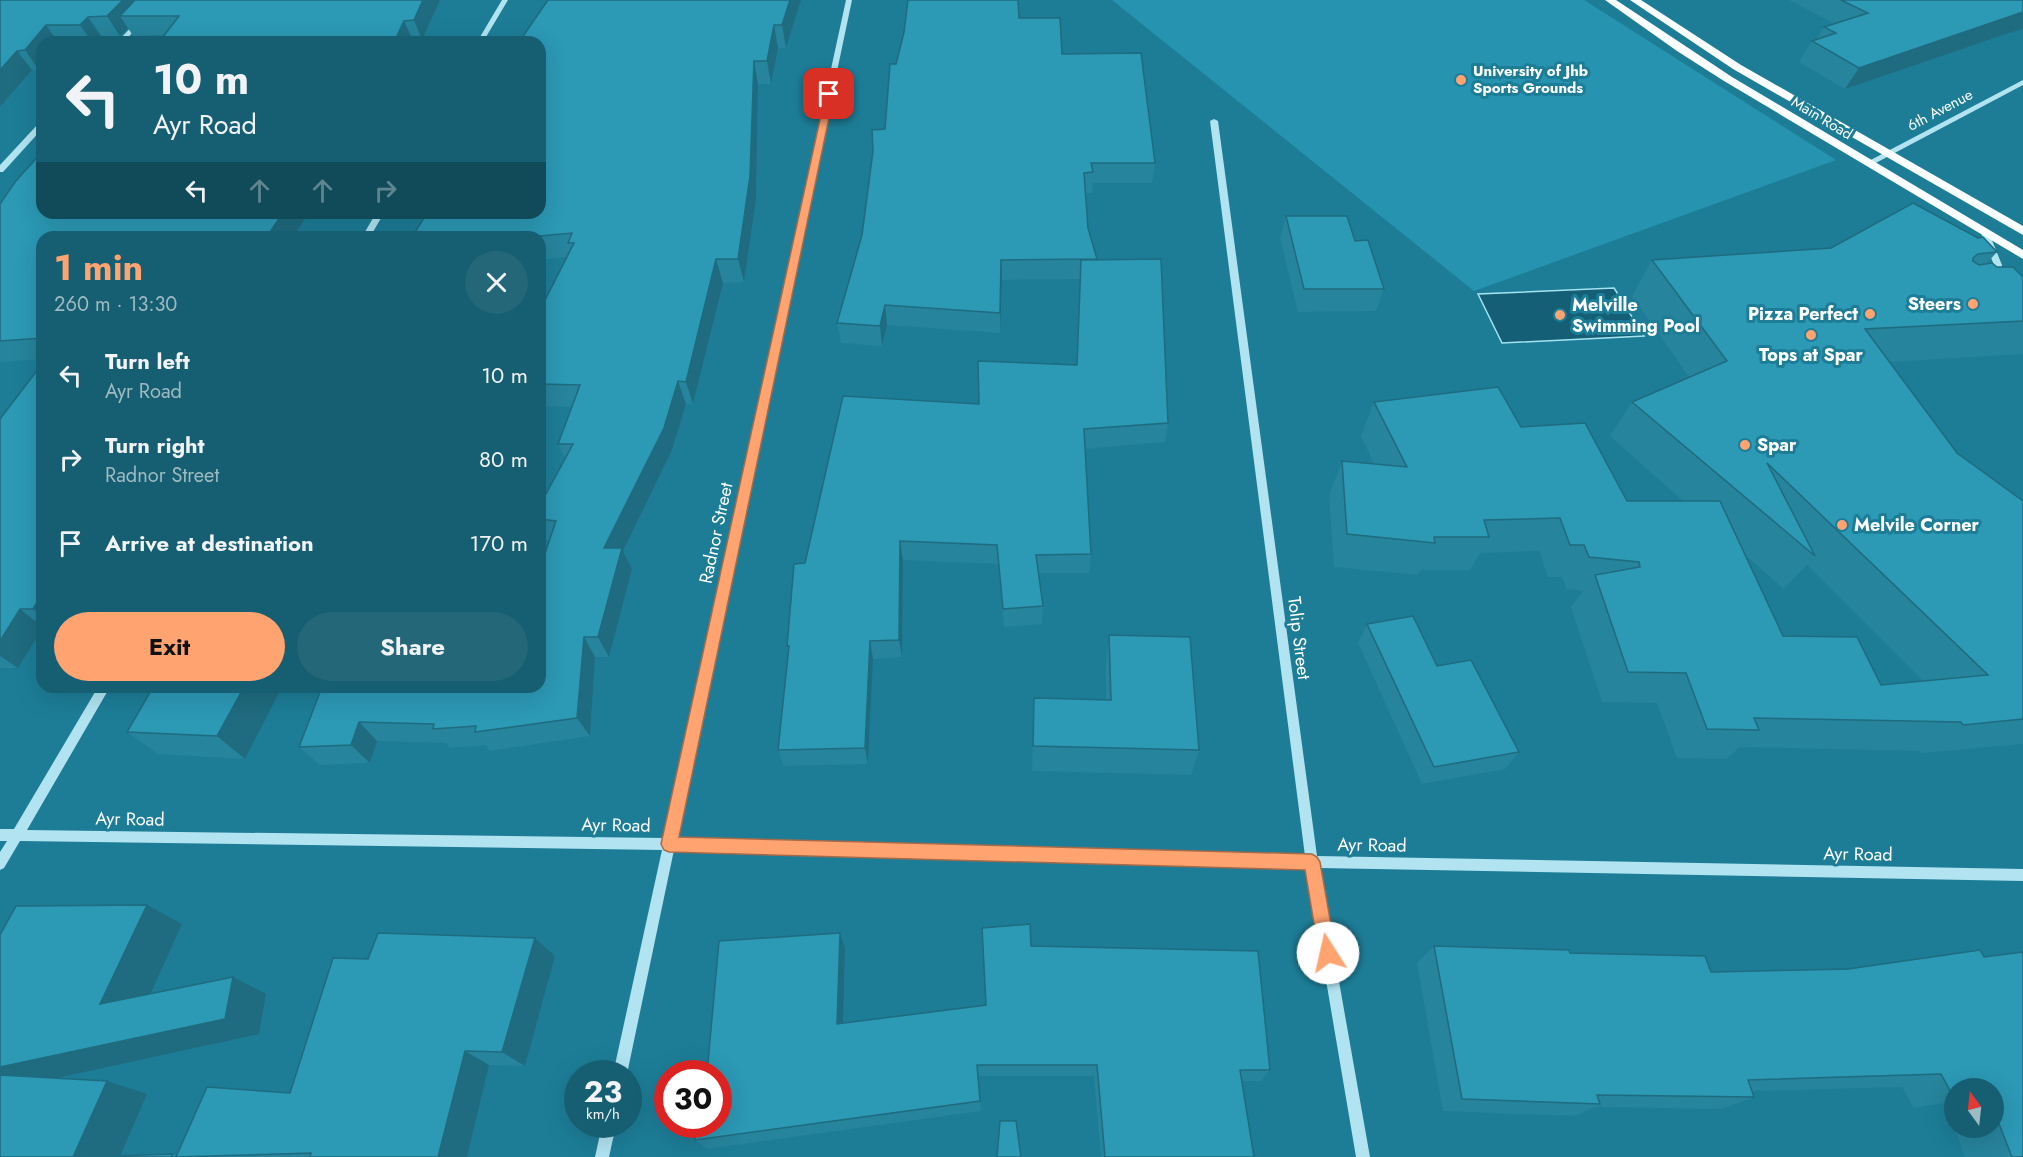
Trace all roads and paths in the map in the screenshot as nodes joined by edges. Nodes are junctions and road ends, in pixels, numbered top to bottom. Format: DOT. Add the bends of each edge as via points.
graph roads {
  1 [pos="505,0"];
  2 [pos="849,0"];
  3 [pos="1610,0"];
  4 [pos="1635,0"];
  5 [pos="144,17"];
  6 [pos="126,36"];
  7 [pos="484,36"];
  8 [pos="2023,82"];
  9 [pos="1214,121"];
  10 [pos="36,131"];
  11 [pos="1888,153"];
  12 [pos="1869,163"];
  13 [pos="0,170"];
  14 [pos="2023,231"];
  15 [pos="1985,233"];
  16 [pos="2023,255"];
  17 [pos="1994,288"];
  18 [pos="100,693"];
  19 [pos="0,835"];
  20 [pos="17,836"];
  21 [pos="669,844"];
  22 [pos="1312,862"];
  23 [pos="0,864"];
  24 [pos="2023,875"];
  25 [pos="623,1060"];
  26 [pos="606,1138"];
  27 [pos="602,1157"];
  28 [pos="1363,1157"];
  1 -- 7 [label="street"];
  2 -- 21 [label="street, Radnor Street"];
  3 -- 12 [label="main road, Main Road" via="1689,55"];
  4 -- 11 [label="main road, Main Road" via="1737,67"];
  5 -- 6 [label="street"];
  8 -- 11 [label="street, 6th Avenue"];
  9 -- 22 [label="street, Tolip Street"];
  10 -- 13 [label="street"];
  11 -- 12 [label="street, 6th Avenue"];
  11 -- 14 [label="main road, Main Road"];
  12 -- 15 [label="main road, Main Road"];
  15 -- 16 [label="main road, Main Road"];
  15 -- 17 [label="street" via="1998,265"];
  18 -- 20 [label="street"];
  19 -- 20 [label="street, Ayr Road"];
  20 -- 21 [label="street, Ayr Road"];
  20 -- 23 [label="street"];
  21 -- 22 [label="street, Ayr Road"];
  21 -- 25 [label="street, Radnor Street"];
  22 -- 24 [label="street, Ayr Road"];
  22 -- 28 [label="street, Tolip Street"];
  26 -- 27 [label="street"];
}
